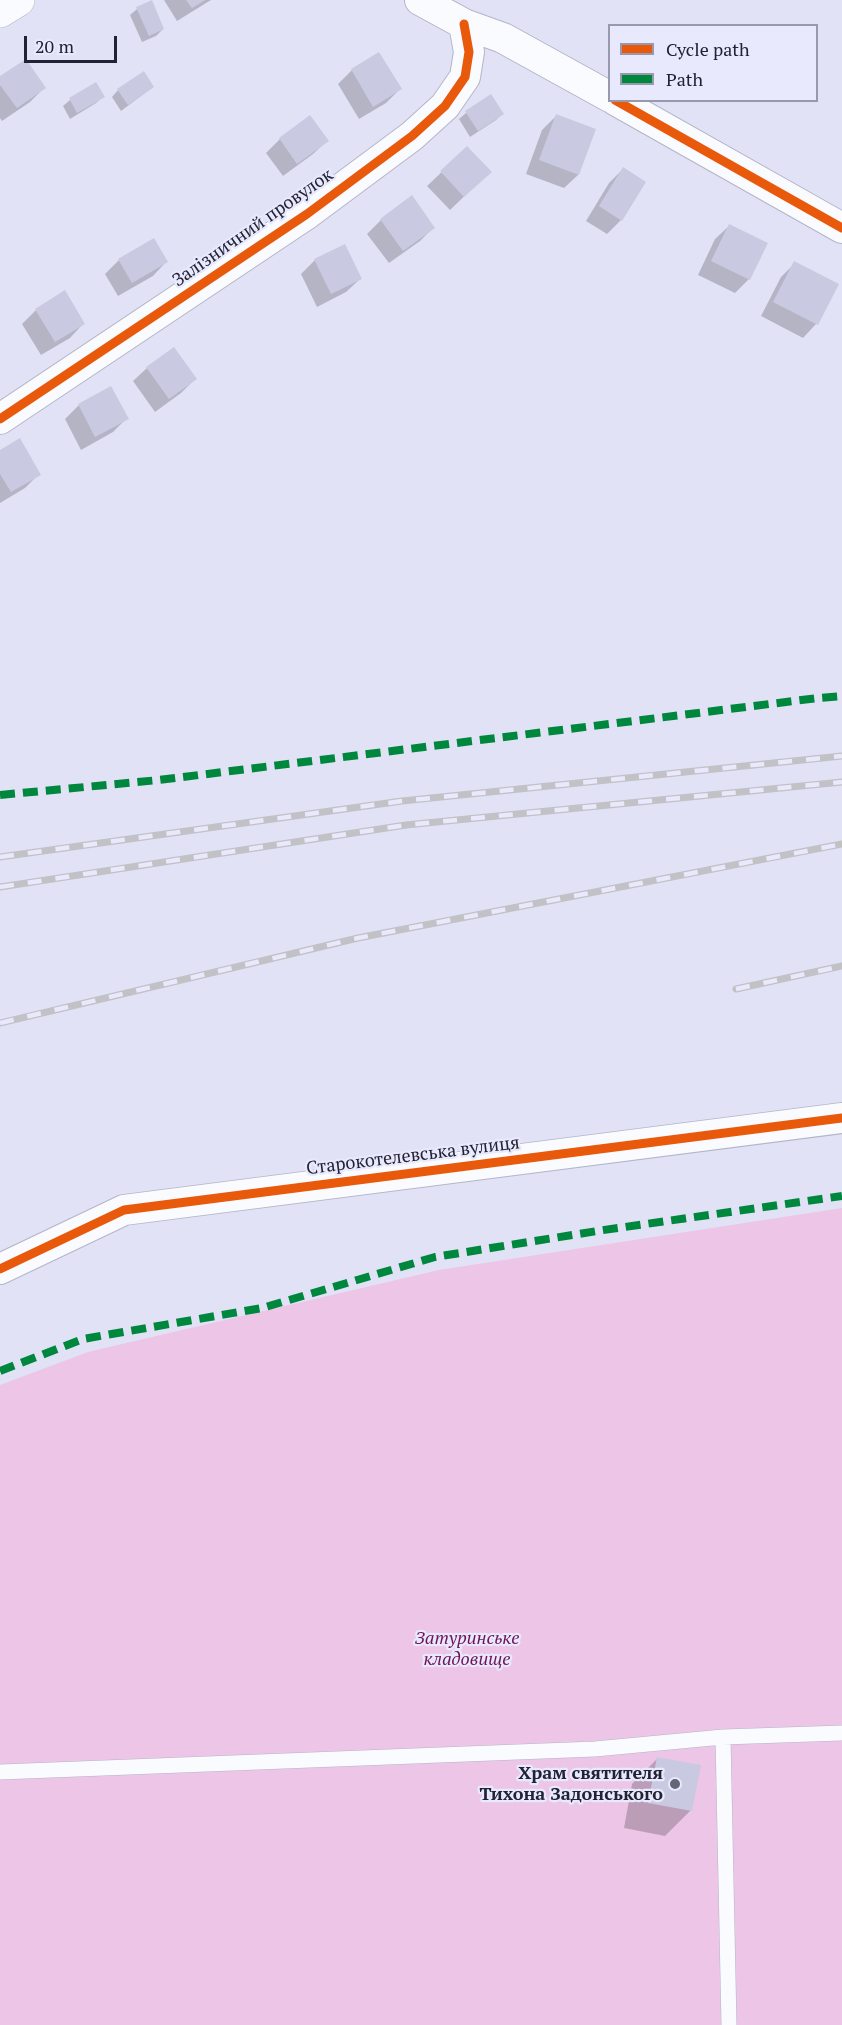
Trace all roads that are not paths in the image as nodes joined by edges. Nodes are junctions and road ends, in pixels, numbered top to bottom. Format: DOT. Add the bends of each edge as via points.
graph roads {
  1 [pos="18,0"];
  2 [pos="420,0"];
  3 [pos="0,11"];
  4 [pos="464,24"];
  5 [pos="608,96"];
  6 [pos="619,102"];
  7 [pos="842,228"];
  8 [pos="0,419"];
  9 [pos="842,1118"];
  10 [pos="0,1269"];
  11 [pos="842,1733"];
  12 [pos="723,1737"];
  13 [pos="0,1772"];
  14 [pos="729,2025"];
  1 -- 3 [label="main road"];
  2 -- 4 [label="street"];
  4 -- 5 [label="street" via="503,39"];
  4 -- 8 [label="street, Залізничний провулок" via="469,52 465,77 445,106 412,136 307,213"];
  6 -- 7 [label="street"];
  9 -- 10 [label="street, Старокотелевська вулиця" via="124,1210"];
  11 -- 12 [label="lane"];
  12 -- 13 [label="lane" via="595,1749"];
  12 -- 14 [label="lane"];
}
